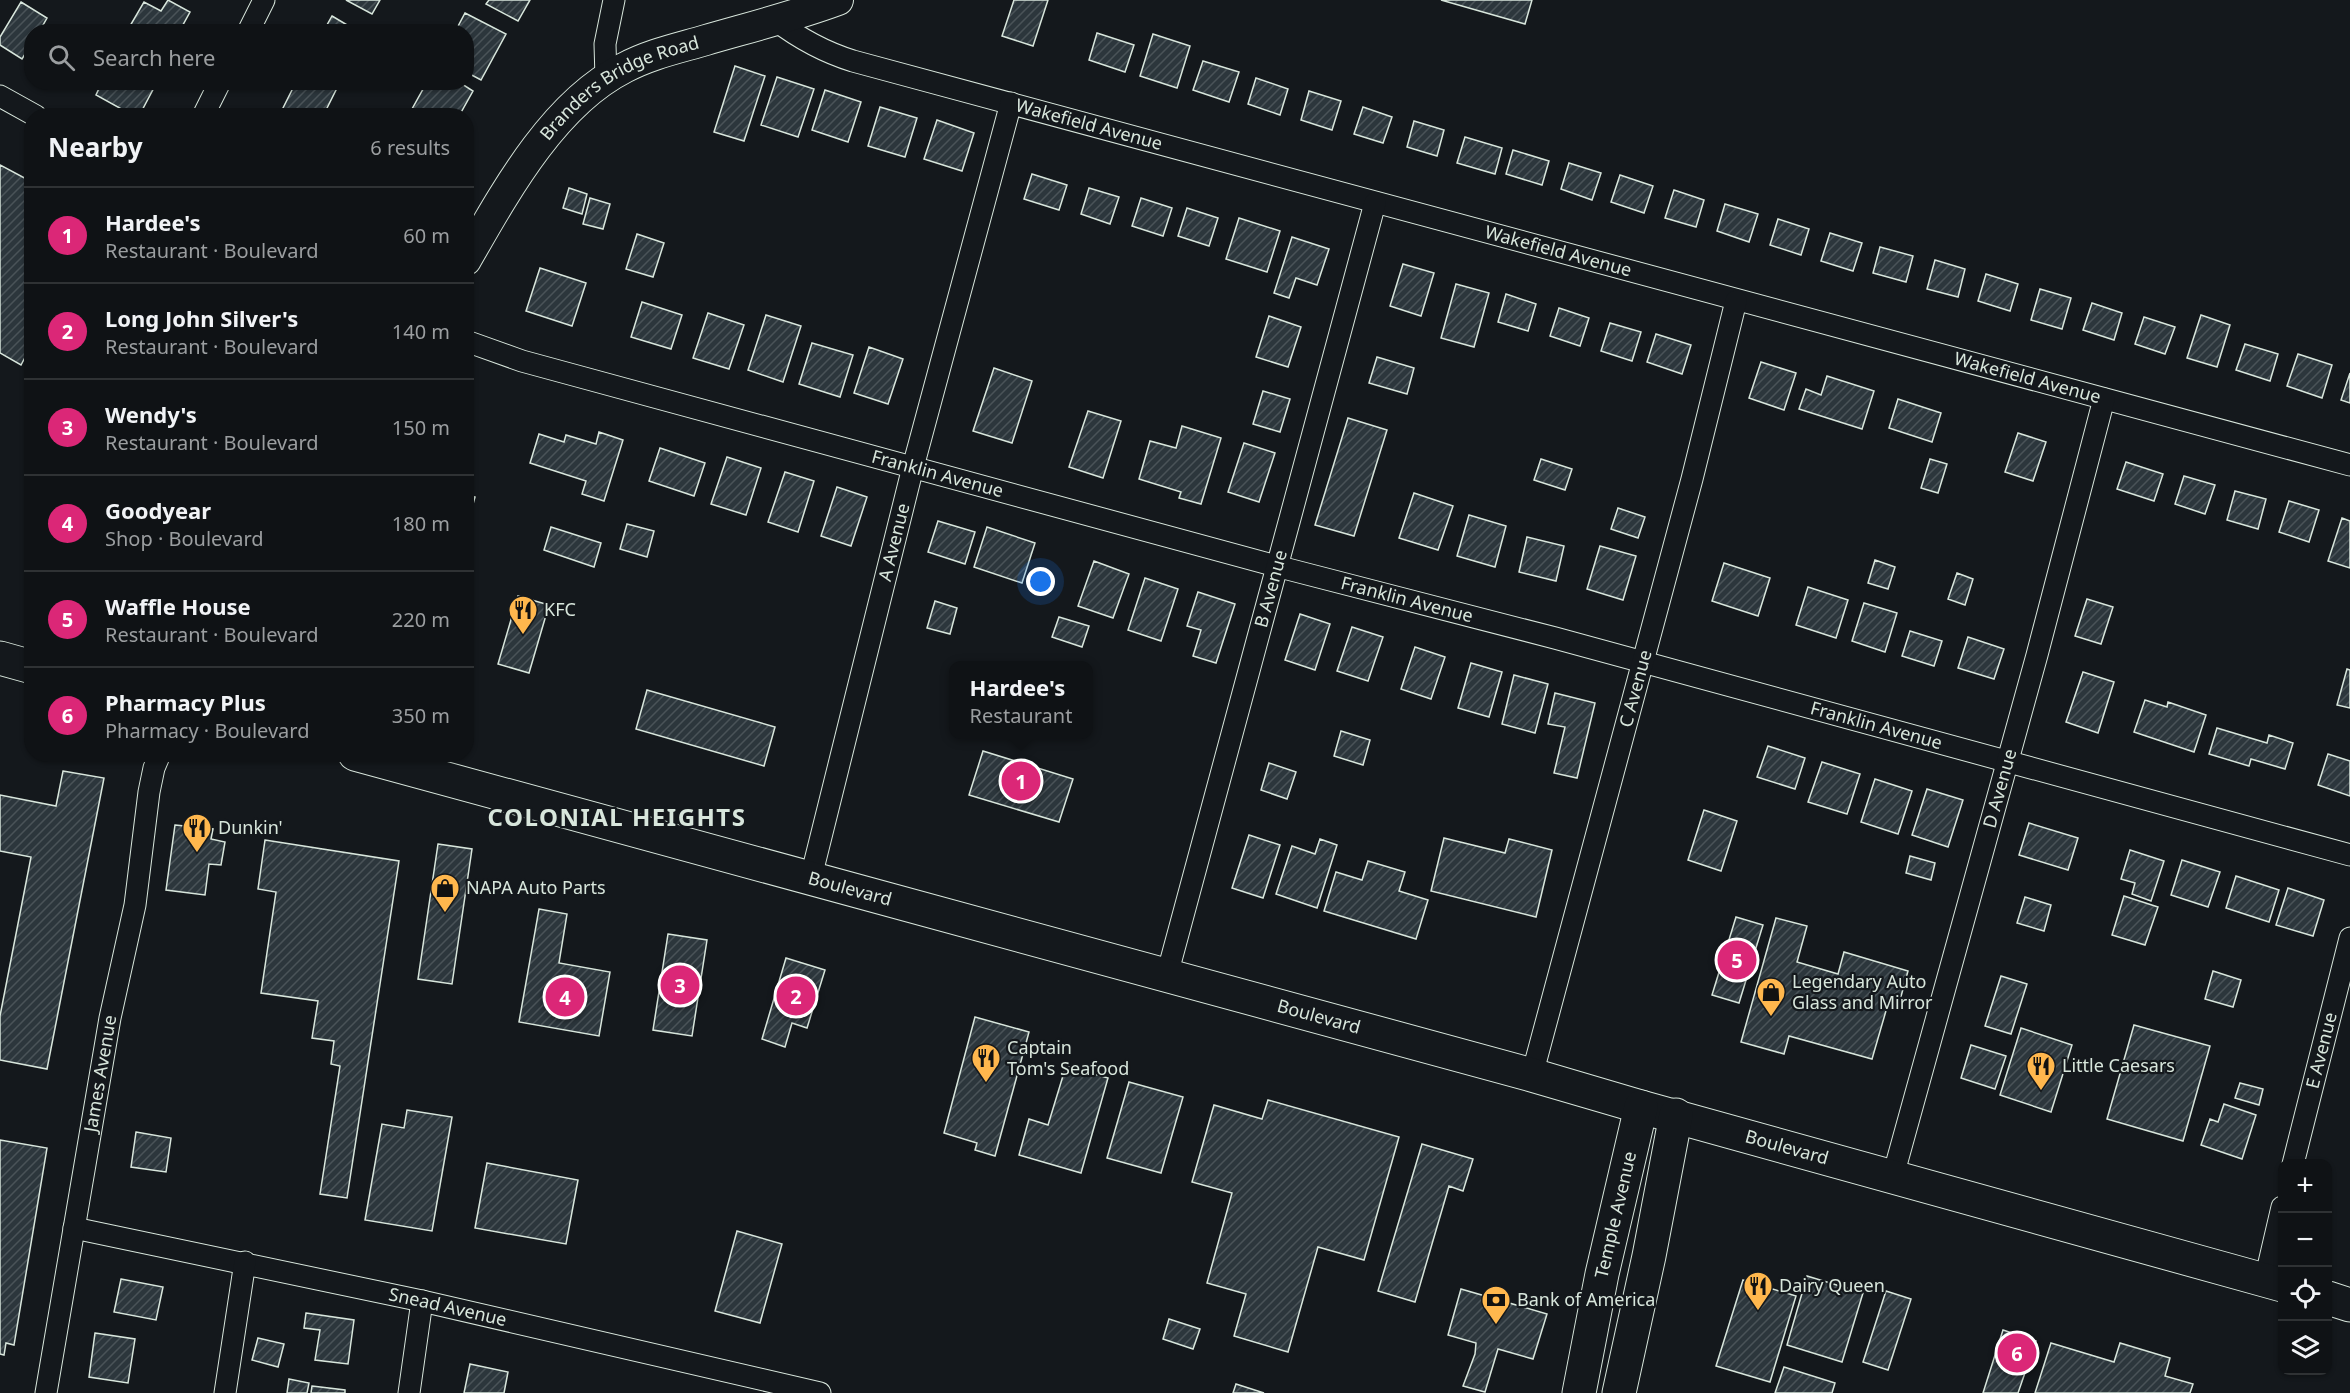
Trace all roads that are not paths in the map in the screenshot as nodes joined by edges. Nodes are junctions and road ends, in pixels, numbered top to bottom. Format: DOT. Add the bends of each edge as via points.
graph roads {
  1 [pos="264,0"];
  2 [pos="614,0"];
  3 [pos="838,0"];
  4 [pos="775,20"];
  5 [pos="252,24"];
  6 [pos="606,79"];
  7 [pos="216,90"];
  8 [pos="0,96"];
  9 [pos="1011,104"];
  10 [pos="206,108"];
  11 [pos="24,109"];
  12 [pos="1375,203"];
  13 [pos="474,247"];
  14 [pos="1736,301"];
  15 [pos="474,344"];
  16 [pos="2104,399"];
  17 [pos="2350,465"];
  18 [pos="913,467"];
  19 [pos="1276,566"];
  20 [pos="0,658"];
  21 [pos="1643,663"];
  22 [pos="24,665"];
  23 [pos="157,762"];
  24 [pos="385,762"];
  25 [pos="2007,763"];
  26 [pos="2350,855"];
  27 [pos="811,877"];
  28 [pos="2350,938"];
  29 [pos="1167,975"];
  30 [pos="1532,1075"];
  31 [pos="1641,1107"];
  32 [pos="1676,1115"];
  33 [pos="2294,1159"];
  34 [pos="1893,1176"];
  35 [pos="2282,1213"];
  36 [pos="74,1228"];
  37 [pos="245,1262"];
  38 [pos="2274,1283"];
  39 [pos="2332,1299"];
  40 [pos="422,1301"];
  41 [pos="2350,1305"];
  42 [pos="791,1390"];
  43 [pos="46,1393"];
  44 [pos="225,1393"];
  45 [pos="409,1393"];
  46 [pos="820,1393"];
  47 [pos="1579,1393"];
  48 [pos="1619,1393"];
  1 -- 5 [label="street"];
  2 -- 6 [label="street" via="605,44"];
  3 -- 4 [label="street, Branders Bridge Road"];
  4 -- 6 [label="street, Branders Bridge Road" via="657,54"];
  4 -- 9 [label="street, Wakefield Avenue" via="827,53"];
  6 -- 13 [label="street, Branders Bridge Road" via="573,105 549,132"];
  7 -- 10 [label="street"];
  8 -- 11 [label="street"];
  9 -- 12 [label="street, Wakefield Avenue"];
  9 -- 18 [label="street, A Avenue"];
  12 -- 14 [label="street, Wakefield Avenue"];
  12 -- 19 [label="street, B Avenue"];
  14 -- 16 [label="street, Wakefield Avenue"];
  14 -- 21 [label="street, C Avenue"];
  15 -- 18 [label="street, Franklin Avenue" via="522,361"];
  16 -- 17 [label="street, Wakefield Avenue"];
  16 -- 25 [label="street, D Avenue"];
  18 -- 19 [label="street, Franklin Avenue"];
  18 -- 27 [label="street, A Avenue"];
  19 -- 21 [label="street, Franklin Avenue"];
  19 -- 29 [label="street, B Avenue"];
  20 -- 22 [label="main road"];
  21 -- 25 [label="street, Franklin Avenue"];
  21 -- 30 [label="street, C Avenue"];
  23 -- 36 [label="street, James Avenue" via="135,904 110,1018"];
  24 -- 27 [label="main road, Boulevard"];
  25 -- 26 [label="street, Franklin Avenue"];
  25 -- 34 [label="street, D Avenue"];
  27 -- 29 [label="main road, Boulevard"];
  28 -- 33 [label="street, E Avenue"];
  29 -- 30 [label="main road, Boulevard"];
  30 -- 31 [label="main road, Boulevard"];
  31 -- 32 [label="main road, Boulevard"];
  31 -- 47 [label="main road, Temple Avenue"];
  32 -- 34 [label="main road, Boulevard"];
  32 -- 48 [label="main road, Temple Avenue"];
  34 -- 38 [label="main road, Boulevard"];
  35 -- 38 [label="street"];
  36 -- 37 [label="street, Snead Avenue"];
  36 -- 43 [label="street, James Avenue"];
  37 -- 40 [label="street, Snead Avenue"];
  37 -- 44 [label="street"];
  39 -- 41 [label="main road"];
  40 -- 42 [label="street, Snead Avenue"];
  40 -- 45 [label="street"];
  42 -- 46 [label="street, Snead Avenue"];
}
